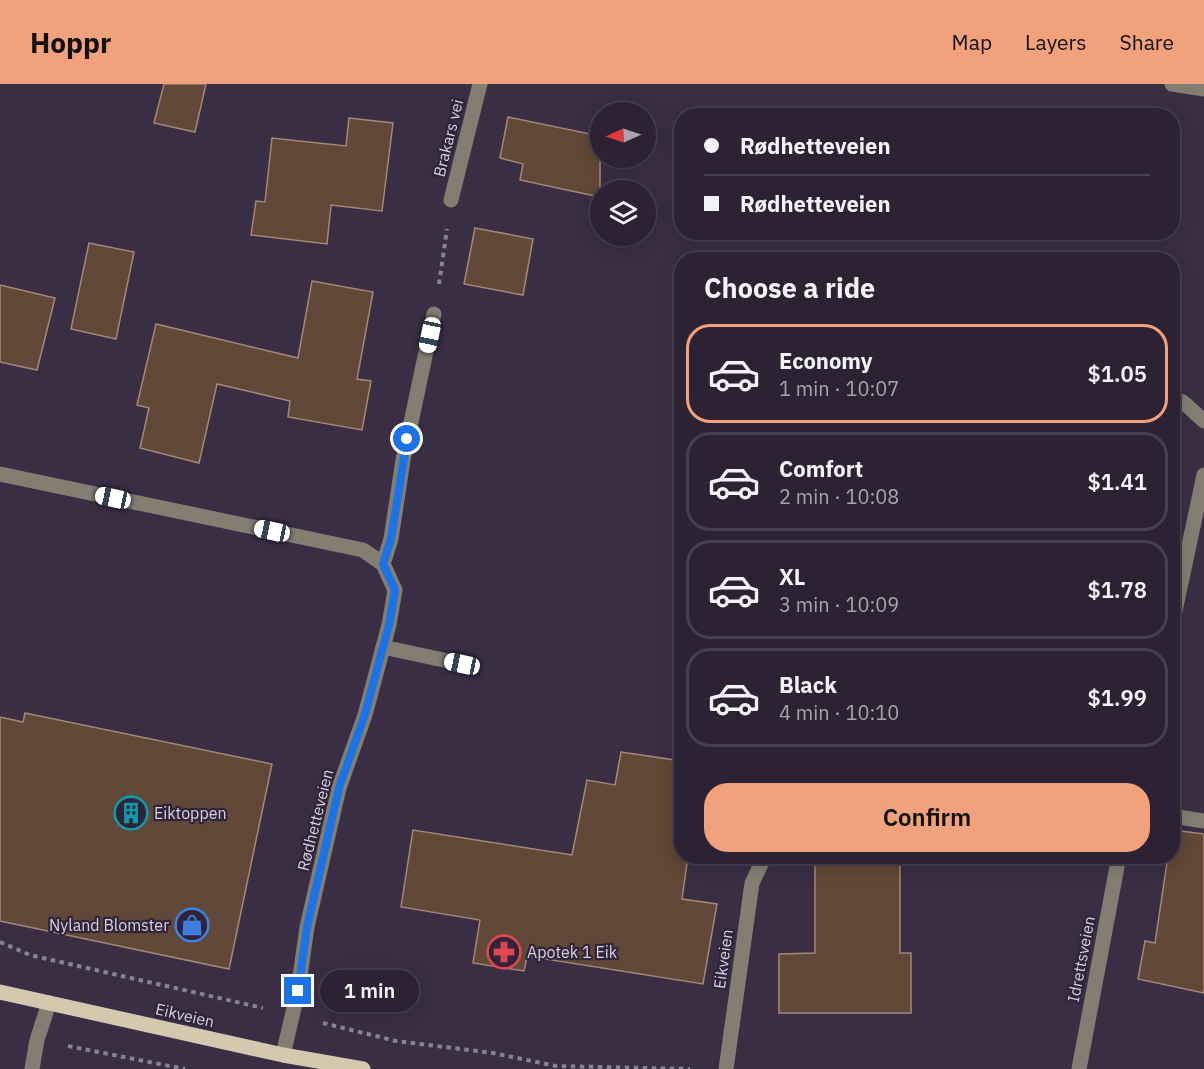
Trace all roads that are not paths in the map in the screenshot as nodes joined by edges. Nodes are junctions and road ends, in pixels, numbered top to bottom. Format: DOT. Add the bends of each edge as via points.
graph roads {
  1 [pos="480,84"];
  2 [pos="1172,84"];
  3 [pos="1204,89"];
  4 [pos="451,200"];
  5 [pos="434,314"];
  6 [pos="1180,401"];
  7 [pos="1204,421"];
  8 [pos="0,474"];
  9 [pos="1204,475"];
  10 [pos="383,564"];
  11 [pos="1180,588"];
  12 [pos="383,646"];
  13 [pos="462,664"];
  14 [pos="1180,817"];
  15 [pos="1204,821"];
  16 [pos="761,864"];
  17 [pos="1117,864"];
  18 [pos="0,992"];
  19 [pos="49,1003"];
  20 [pos="283,1055"];
  21 [pos="32,1069"];
  22 [pos="363,1069"];
  23 [pos="726,1069"];
  24 [pos="1079,1069"];
  1 -- 4 [label="street, Brakars vei"];
  2 -- 3 [label="street"];
  5 -- 10 [label="street"];
  6 -- 7 [label="street"];
  8 -- 10 [label="street" via="363,550"];
  9 -- 11 [label="street"];
  10 -- 12 [label="street, Rødhetteveien" via="395,590"];
  12 -- 13 [label="street"];
  12 -- 20 [label="street, Rødhetteveien" via="337,799"];
  14 -- 15 [label="street"];
  16 -- 23 [label="street, Eikveien" via="752,883"];
  17 -- 24 [label="street, Idrettsveien"];
  18 -- 19 [label="main road, Eikveien"];
  19 -- 20 [label="main road, Eikveien"];
  19 -- 21 [label="street"];
  20 -- 22 [label="main road, Eikveien"];
}
